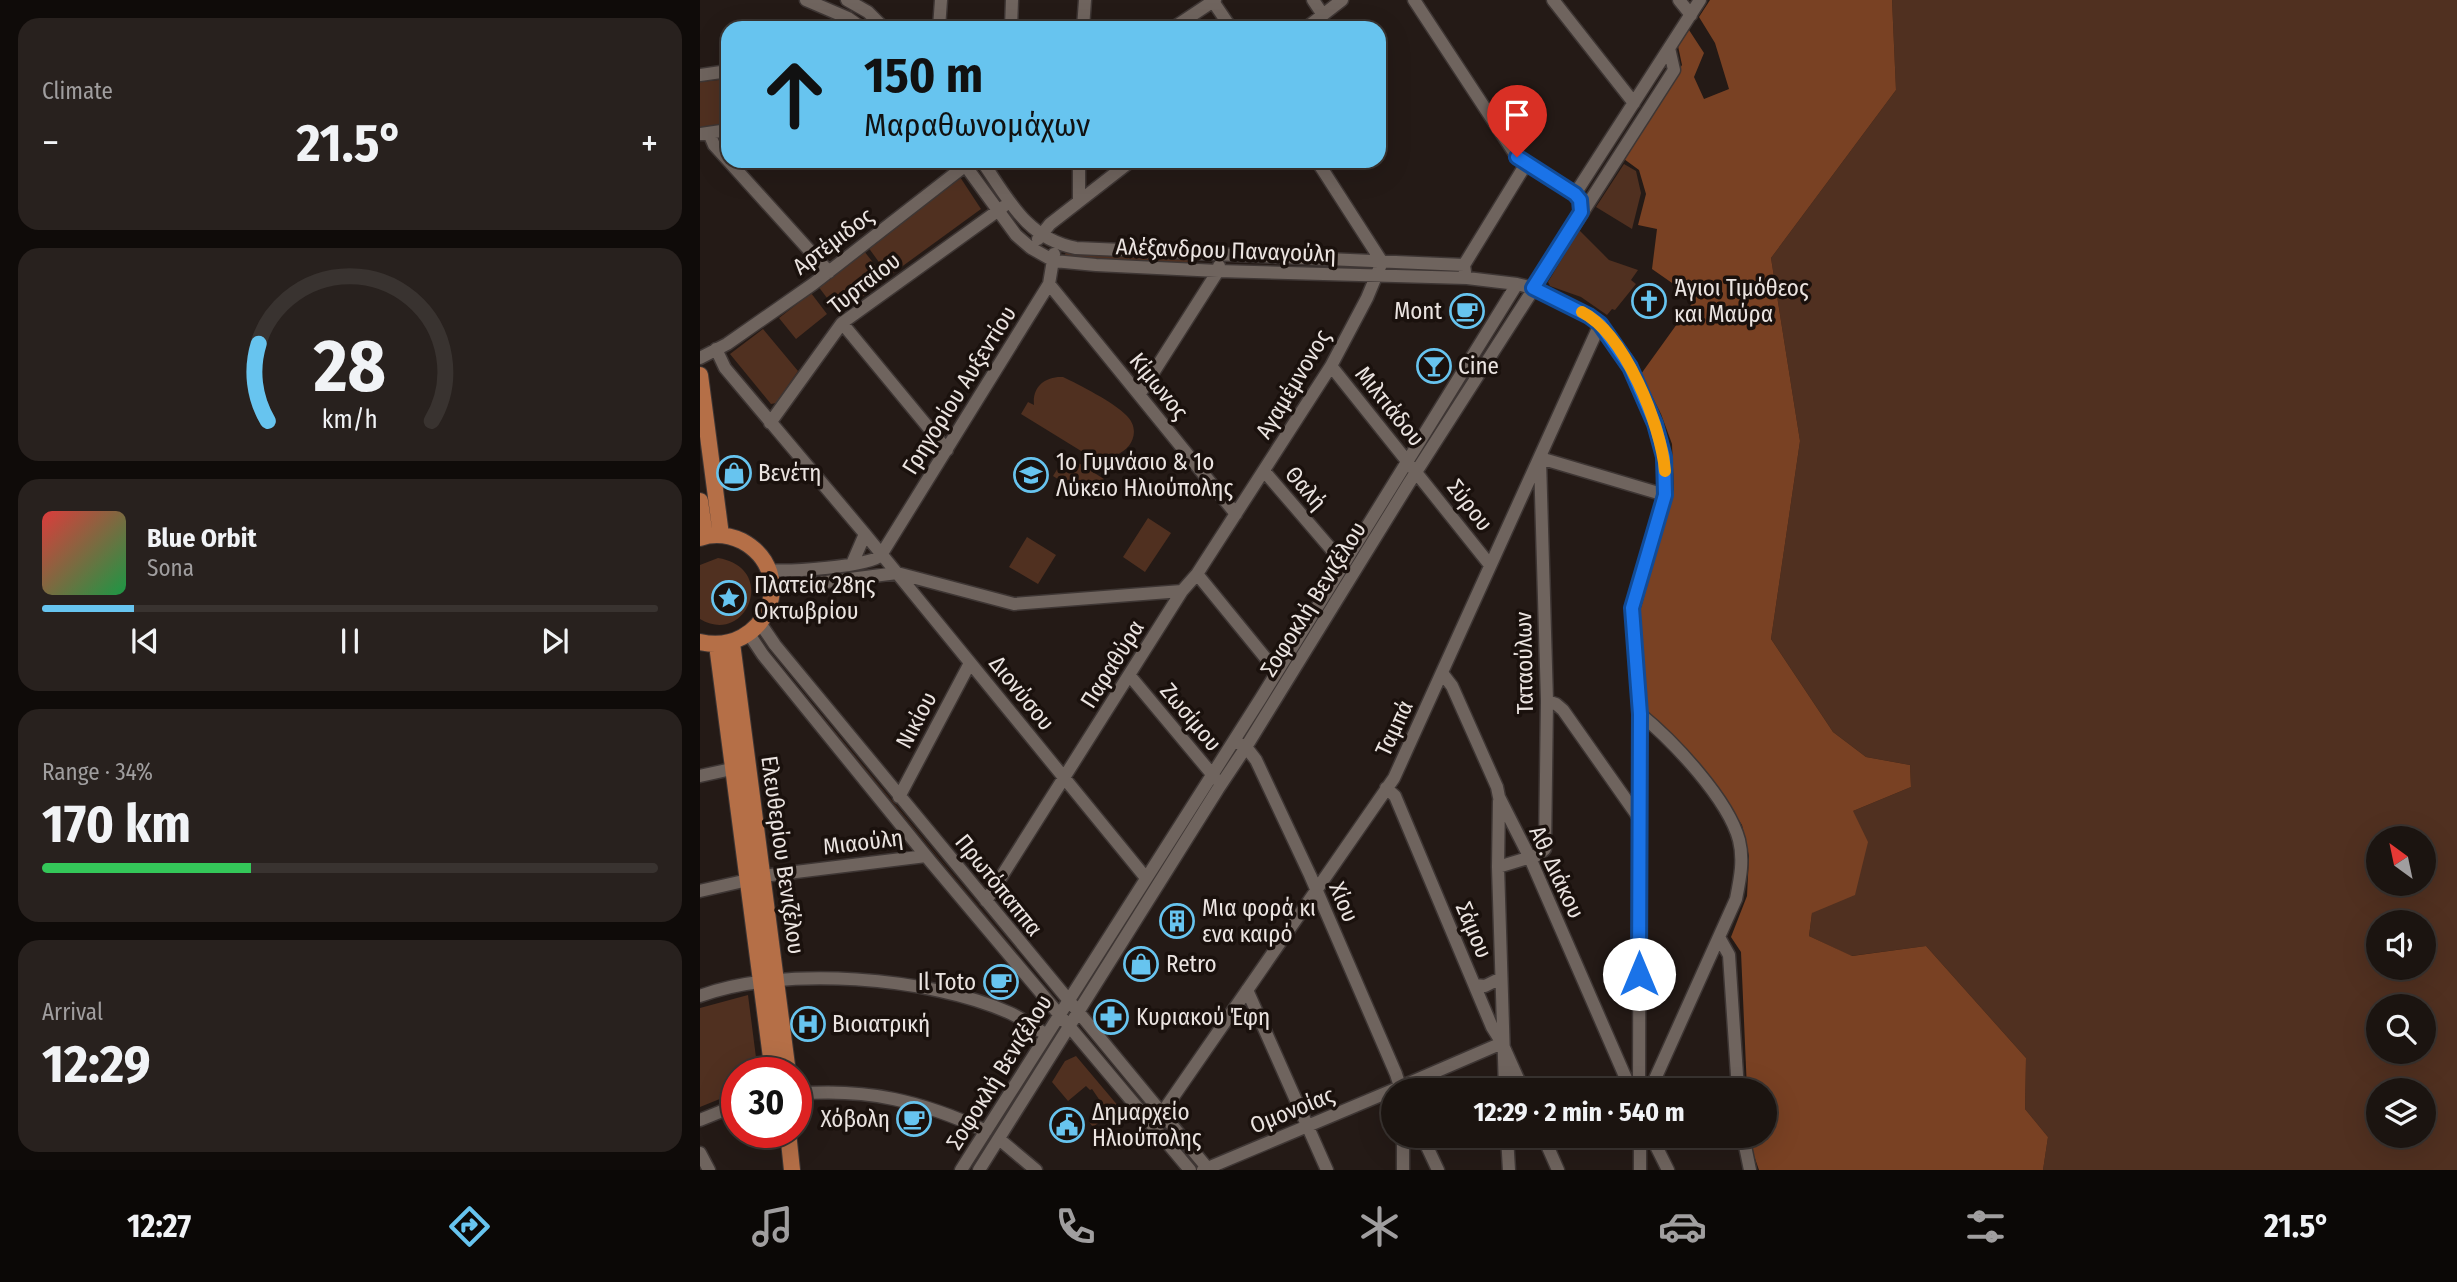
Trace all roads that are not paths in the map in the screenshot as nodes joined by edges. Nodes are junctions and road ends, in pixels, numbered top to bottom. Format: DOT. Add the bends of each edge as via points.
graph roads {
  1 [pos="806,0"];
  2 [pos="941,0"];
  3 [pos="1012,0"];
  4 [pos="1085,0"];
  5 [pos="1313,0"];
  6 [pos="1342,0"];
  7 [pos="1414,0"];
  8 [pos="1553,0"];
  9 [pos="1679,0"];
  10 [pos="1700,0"];
  11 [pos="851,1"];
  12 [pos="1213,1"];
  13 [pos="1323,15"];
  14 [pos="1691,15"];
  15 [pos="852,21"];
  16 [pos="877,21"];
  17 [pos="940,21"];
  18 [pos="1011,21"];
  19 [pos="1084,21"];
  20 [pos="1183,21"];
  21 [pos="1226,21"];
  22 [pos="1315,21"];
  23 [pos="1669,48"];
  24 [pos="721,72"];
  25 [pos="700,75"];
  26 [pos="1634,103"];
  27 [pos="705,133"];
  28 [pos="721,153"];
  29 [pos="1526,164"];
  30 [pos="735,168"];
  31 [pos="960,168"];
  32 [pos="969,168"];
  33 [pos="987,168"];
  34 [pos="1079,168"];
  35 [pos="1122,168"];
  36 [pos="1322,168"];
  37 [pos="1575,194"];
  38 [pos="1079,200"];
  39 [pos="1010,202"];
  40 [pos="997,211"];
  41 [pos="1581,212"];
  42 [pos="1041,235"];
  43 [pos="1061,245"];
  44 [pos="1031,248"];
  45 [pos="1221,255"];
  46 [pos="1054,261"];
  47 [pos="1382,262"];
  48 [pos="1219,271"];
  49 [pos="829,272"];
  50 [pos="1465,272"];
  51 [pos="1377,277"];
  52 [pos="1049,284"];
  53 [pos="1517,285"];
  54 [pos="1533,288"];
  55 [pos="842,323"];
  56 [pos="1600,324"];
  57 [pos="700,348"];
  58 [pos="716,349"];
  59 [pos="700,358"];
  60 [pos="1331,366"];
  61 [pos="700,374"];
  62 [pos="1139,395"];
  63 [pos="770,423"];
  64 [pos="947,450"];
  65 [pos="1540,458"];
  66 [pos="1412,467"];
  67 [pos="1264,471"];
  68 [pos="1665,495"];
  69 [pos="700,501"];
  70 [pos="1237,513"];
  71 [pos="864,534"];
  72 [pos="709,536"];
  73 [pos="881,555"];
  74 [pos="852,564"];
  75 [pos="1344,564"];
  76 [pos="1490,565"];
  77 [pos="897,573"];
  78 [pos="1197,573"];
  79 [pos="770,577"];
  80 [pos="1182,591"];
  81 [pos="755,629"];
  82 [pos="700,642"];
  83 [pos="725,644"];
  84 [pos="970,663"];
  85 [pos="1277,672"];
  86 [pos="1442,673"];
  87 [pos="1130,676"];
  88 [pos="1547,701"];
  89 [pos="1640,714"];
  90 [pos="1234,741"];
  91 [pos="1247,747"];
  92 [pos="741,767"];
  93 [pos="1212,774"];
  94 [pos="700,776"];
  95 [pos="1064,778"];
  96 [pos="1221,784"];
  97 [pos="1387,788"];
  98 [pos="899,797"];
  99 [pos="1499,797"];
  100 [pos="1639,818"];
  101 [pos="926,856"];
  102 [pos="1530,858"];
  103 [pos="1498,867"];
  104 [pos="756,878"];
  105 [pos="1146,878"];
  106 [pos="1316,889"];
  107 [pos="700,891"];
  108 [pos="986,901"];
  109 [pos="1720,939"];
  110 [pos="1501,978"];
  111 [pos="769,981"];
  112 [pos="1475,985"];
  113 [pos="1247,990"];
  114 [pos="700,996"];
  115 [pos="1064,1008"];
  116 [pos="1077,1013"];
  117 [pos="1069,1026"];
  118 [pos="1047,1035"];
  119 [pos="1502,1043"];
  120 [pos="772,1057"];
  121 [pos="785,1057"];
  122 [pos="1396,1078"];
  123 [pos="1424,1078"];
  124 [pos="1504,1078"];
  125 [pos="1518,1078"];
  126 [pos="1626,1078"];
  127 [pos="1639,1078"];
  128 [pos="1656,1078"];
  129 [pos="1737,1078"];
  130 [pos="812,1093"];
  131 [pos="1381,1097"];
  132 [pos="721,1111"];
  133 [pos="1162,1113"];
  134 [pos="700,1120"];
  135 [pos="1308,1127"];
  136 [pos="986,1131"];
  137 [pos="999,1139"];
  138 [pos="790,1148"];
  139 [pos="1403,1148"];
  140 [pos="1428,1148"];
  141 [pos="1508,1148"];
  142 [pos="1548,1148"];
  143 [pos="1640,1148"];
  144 [pos="1657,1148"];
  145 [pos="1745,1148"];
  146 [pos="700,1153"];
  147 [pos="1206,1169"];
  148 [pos="709,1170"];
  149 [pos="792,1170"];
  150 [pos="961,1170"];
  151 [pos="979,1170"];
  152 [pos="1036,1170"];
  153 [pos="1190,1170"];
  154 [pos="1327,1170"];
  155 [pos="1402,1170"];
  156 [pos="1438,1170"];
  157 [pos="1509,1170"];
  158 [pos="1558,1170"];
  159 [pos="1640,1170"];
  160 [pos="1668,1170"];
  161 [pos="1750,1170"];
  1 -- 15 [label="street"];
  2 -- 17 [label="street"];
  3 -- 18 [label="street"];
  4 -- 19 [label="street"];
  5 -- 13 [label="street"];
  6 -- 13 [label="street"];
  7 -- 29 [label="street"];
  8 -- 26 [label="street"];
  9 -- 14 [label="street"];
  10 -- 14 [label="street"];
  11 -- 16 [label="street"];
  12 -- 20 [label="street"];
  12 -- 21 [label="street"];
  13 -- 22 [label="street"];
  14 -- 23 [label="street"];
  23 -- 26 [label="street"];
  23 -- 41 [label="street, Σοφοκλή Βενιζέλου" via="1674,70"];
  24 -- 25 [label="street"];
  26 -- 37 [label="street"];
  27 -- 28 [label="street"];
  29 -- 37 [label="street"];
  29 -- 50 [label="street"];
  30 -- 49 [label="street"];
  31 -- 49 [label="street, Αρτέμιδος"];
  32 -- 40 [label="street, Αλέξανδρου Παναγούλη"];
  33 -- 39 [label="street, Αλέξανδρου Παναγούλη"];
  34 -- 38 [label="street"];
  35 -- 38 [label="street"];
  36 -- 47 [label="street"];
  37 -- 41 [label="street"];
  38 -- 42 [label="street"];
  39 -- 40 [label="street, Τυρταίου"];
  39 -- 42 [label="street, Αλέξανδρου Παναγούλη"];
  40 -- 44 [label="street, Αλέξανδρου Παναγούλη"];
  40 -- 55 [label="street, Τυρταίου"];
  41 -- 54 [label="street, Σοφοκλή Βενιζέλου"];
  42 -- 43 [label="street, Αλέξανδρου Παναγούλη"];
  42 -- 44 [label="street"];
  43 -- 45 [label="street, Αλέξανδρου Παναγούλη"];
  43 -- 46 [label="street, Γρηγορίου Αυξεντίου" via="1055,249"];
  44 -- 46 [label="street, Αλέξανδρου Παναγούλη"];
  45 -- 47 [label="street, Αλέξανδρου Παναγούλη"];
  45 -- 48 [label="street"];
  46 -- 48 [label="street, Αλέξανδρου Παναγούλη"];
  46 -- 52 [label="street, Γρηγορίου Αυξεντίου"];
  47 -- 50 [label="street, Αλέξανδρου Παναγούλη"];
  47 -- 51 [label="street, Αγαμέμνονος"];
  48 -- 51 [label="street, Αλέξανδρου Παναγούλη"];
  48 -- 62 [label="street"];
  49 -- 58 [label="street, Αρτέμιδος"];
  50 -- 51 [label="street, Αλέξανδρου Παναγούλη"];
  50 -- 53 [label="street, Αλέξανδρου Παναγούλη"];
  51 -- 60 [label="street, Αγαμέμνονος"];
  52 -- 62 [label="street, Κίμωνος"];
  52 -- 64 [label="street, Γρηγορίου Αυξεντίου"];
  53 -- 54 [label="street, Αλέξανδρου Παναγούλη"];
  53 -- 66 [label="street, Σοφοκλή Βενιζέλου"];
  54 -- 56 [label="street, Αλέξανδρου Παναγούλη"];
  54 -- 66 [label="street, Σοφοκλή Βενιζέλου"];
  55 -- 63 [label="street, Τυρταίου"];
  55 -- 64 [label="street"];
  56 -- 65 [label="street, Ταμπά"];
  56 -- 68 [label="street" via="1627,360 1655,424 1664,457"];
  57 -- 58 [label="street"];
  58 -- 59 [label="street, Αρτέμιδος"];
  58 -- 63 [label="street, Διονύσου" via="725,368"];
  60 -- 66 [label="street, Μιλτιάδου"];
  60 -- 67 [label="street, Αγαμέμνονος"];
  61 -- 72 [label="main road"];
  62 -- 70 [label="street, Κίμωνος"];
  63 -- 71 [label="street, Διονύσου"];
  64 -- 73 [label="street, Γρηγορίου Αυξεντίου"];
  65 -- 68 [label="street"];
  65 -- 76 [label="street, Ταμπά"];
  65 -- 88 [label="street, Ταταούλων"];
  66 -- 75 [label="street, Σοφοκλή Βενιζέλου"];
  66 -- 76 [label="street, Σύρου"];
  66 -- 91 [label="street, Σοφοκλή Βενιζέλου"];
  67 -- 70 [label="street, Αγαμέμνονος"];
  67 -- 75 [label="street, Θαλή"];
  68 -- 89 [label="street" via="1632,608"];
  69 -- 72 [label="main road"];
  70 -- 78 [label="street, Αγαμέμνονος"];
  71 -- 73 [label="street, Διονύσου"];
  71 -- 74 [label="street"];
  72 -- 79 [label="main road" via="736,538 749,545 761,556"];
  73 -- 74 [label="street" via="877,560"];
  73 -- 77 [label="street, Διονύσου"];
  74 -- 79 [label="street"];
  75 -- 85 [label="street, Σοφοκλή Βενιζέλου"];
  76 -- 86 [label="street, Ταμπά"];
  77 -- 79 [label="street" via="787,587"];
  77 -- 80 [label="street" via="1014,604"];
  77 -- 84 [label="street, Διονύσου"];
  78 -- 80 [label="street, Αγαμέμνονος"];
  78 -- 85 [label="street"];
  79 -- 81 [label="main road" via="771,598"];
  80 -- 87 [label="street, Παραθύρα"];
  81 -- 83 [label="main road"];
  81 -- 98 [label="street, Πρωτόπαππα" via="775,645"];
  81 -- 101 [label="street, Πρωτόπαππα" via="763,655"];
  82 -- 83 [label="main road"];
  83 -- 92 [label="main road, Ελευθερίου Βενιζέλου"];
  84 -- 95 [label="street, Διονύσου"];
  84 -- 98 [label="street, Νικίου"];
  85 -- 90 [label="street, Σοφοκλή Βενιζέλου"];
  86 -- 97 [label="street, Ταμπά"];
  86 -- 99 [label="street, Αθ. Διάκου" via="1450,682"];
  87 -- 93 [label="street, Ζωσίμου"];
  87 -- 95 [label="street, Παραθύρα"];
  88 -- 100 [label="street" via="1563,710"];
  88 -- 102 [label="street, Ταταούλων" via="1545,849"];
  89 -- 100 [label="street"];
  89 -- 109 [label="street" via="1707,784 1739,841 1736,899"];
  90 -- 91 [label="street"];
  90 -- 93 [label="street, Σοφοκλή Βενιζέλου"];
  91 -- 96 [label="street, Σοφοκλή Βενιζέλου"];
  91 -- 106 [label="street, Χίου"];
  92 -- 94 [label="street"];
  92 -- 104 [label="main road, Ελευθερίου Βενιζέλου"];
  93 -- 96 [label="street, Ζωσίμου"];
  93 -- 105 [label="street, Σοφοκλή Βενιζέλου"];
  95 -- 105 [label="street, Διονύσου"];
  95 -- 108 [label="street, Παραθύρα"];
  96 -- 116 [label="street, Σοφοκλή Βενιζέλου"];
  97 -- 106 [label="street, Ταμπά"];
  97 -- 112 [label="street, Σάμου" via="1395,796"];
  98 -- 108 [label="street, Πρωτόπαππα"];
  99 -- 102 [label="street, Αθ. Διάκου"];
  99 -- 103 [label="street"];
  100 -- 127 [label="street"];
  101 -- 104 [label="street, Μιαούλη"];
  101 -- 115 [label="street, Πρωτόπαππα"];
  102 -- 103 [label="street"];
  102 -- 126 [label="street, Αθ. Διάκου"];
  103 -- 110 [label="street"];
  104 -- 107 [label="street, Μιαούλη"];
  104 -- 111 [label="main road, Ελευθερίου Βενιζέλου"];
  105 -- 115 [label="street, Σοφοκλή Βενιζέλου"];
  106 -- 113 [label="street, Ταμπά"];
  106 -- 122 [label="street, Χίου"];
  108 -- 115 [label="street, Πρωτόπαππα"];
  109 -- 128 [label="street"];
  109 -- 129 [label="street" via="1729,955"];
  110 -- 112 [label="street" via="1485,986"];
  110 -- 119 [label="street"];
  111 -- 114 [label="street"];
  111 -- 118 [label="street" via="823,977 941,992 1011,1013"];
  111 -- 120 [label="main road, Ελευθερίου Βενιζέλου"];
  111 -- 121 [label="main road, Ελευθερίου Βενιζέλου"];
  112 -- 119 [label="street, Σάμου"];
  113 -- 133 [label="street, Ταμπά"];
  113 -- 135 [label="street"];
  115 -- 116 [label="street, Πρωτόπαππα"];
  115 -- 117 [label="street, Πρωτόπαππα"];
  115 -- 118 [label="street, Σοφοκλή Βενιζέλου"];
  116 -- 117 [label="street, Σοφοκλή Βενιζέλου"];
  116 -- 133 [label="street, Πρωτόπαππα"];
  117 -- 137 [label="street, Σοφοκλή Βενιζέλου"];
  117 -- 153 [label="street, Πρωτόπαππα"];
  118 -- 136 [label="street, Σοφοκλή Βενιζέλου"];
  119 -- 123 [label="street, Ομονοίας"];
  119 -- 124 [label="street"];
  119 -- 125 [label="street, Σάμου"];
  130 -- 136 [label="street" via="899,1099 934,1108"];
  131 -- 135 [label="street, Ομονοίας"];
  132 -- 134 [label="street"];
  133 -- 147 [label="street, Πρωτόπαππα"];
  135 -- 147 [label="street, Ομονοίας"];
  135 -- 154 [label="street"];
  136 -- 150 [label="street, Σοφοκλή Βενιζέλου"];
  137 -- 151 [label="street, Σοφοκλή Βενιζέλου"];
  137 -- 152 [label="street"];
  138 -- 149 [label="main road"];
  139 -- 155 [label="street"];
  140 -- 156 [label="street"];
  141 -- 157 [label="street"];
  142 -- 158 [label="street"];
  143 -- 159 [label="street"];
  144 -- 160 [label="street"];
  145 -- 161 [label="street"];
  146 -- 148 [label="street"];
}
